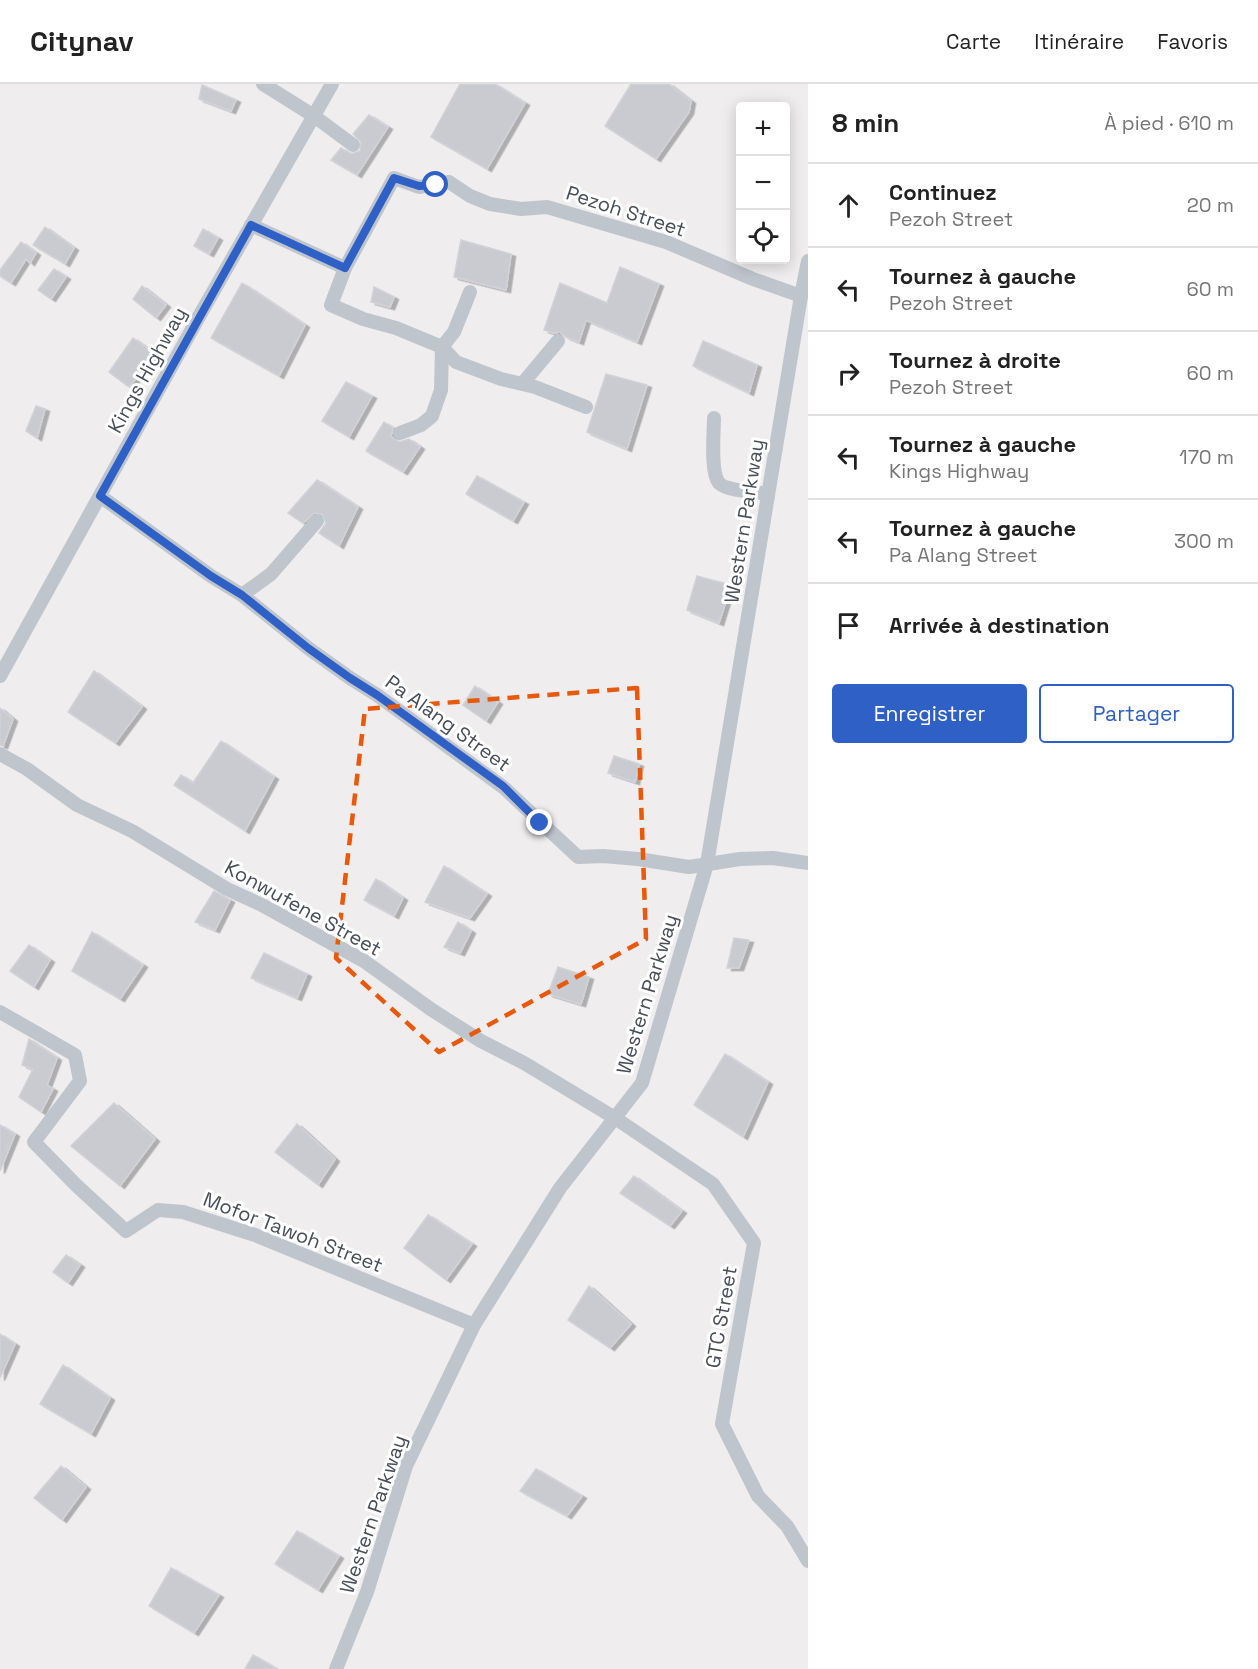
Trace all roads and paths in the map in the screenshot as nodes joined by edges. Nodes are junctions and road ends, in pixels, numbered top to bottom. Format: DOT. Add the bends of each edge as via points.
graph roads {
  1 [pos="263,84"];
  2 [pos="332,84"];
  3 [pos="314,116"];
  4 [pos="353,145"];
  5 [pos="251,225"];
  6 [pos="808,261"];
  7 [pos="345,268"];
  8 [pos="470,292"];
  9 [pos="801,296"];
  10 [pos="558,341"];
  11 [pos="442,347"];
  12 [pos="523,383"];
  13 [pos="586,407"];
  14 [pos="714,418"];
  15 [pos="400,433"];
  16 [pos="768,494"];
  17 [pos="100,496"];
  18 [pos="317,521"];
  19 [pos="242,595"];
  20 [pos="0,676"];
  21 [pos="0,754"];
  22 [pos="808,862"];
  23 [pos="707,864"];
  24 [pos="0,1012"];
  25 [pos="615,1118"];
  26 [pos="474,1325"];
  27 [pos="808,1561"];
  28 [pos="336,1669"];
  1 -- 3 [label="street"];
  2 -- 3 [label="street, Kings Highway"];
  3 -- 4 [label="street"];
  3 -- 5 [label="street, Kings Highway"];
  5 -- 7 [label="street"];
  5 -- 17 [label="street, Kings Highway"];
  6 -- 9 [label="street, Western Parkway"];
  7 -- 9 [label="street, Pezoh Street" via="394,178 419,186 449,182 490,204 521,209 547,207 666,242"];
  7 -- 11 [label="street" via="332,305"];
  8 -- 11 [label="street" via="454,332"];
  9 -- 16 [label="street, Western Parkway"];
  10 -- 12 [label="street"];
  11 -- 12 [label="street" via="456,362"];
  11 -- 15 [label="street" via="441,390 432,416 422,425"];
  12 -- 13 [label="street"];
  14 -- 16 [label="street" via="717,481 730,489"];
  16 -- 23 [label="street, Western Parkway"];
  17 -- 19 [label="street, Pa Alang Street"];
  17 -- 20 [label="street, Kings Highway"];
  18 -- 19 [label="street" via="271,574"];
  19 -- 23 [label="street, Pa Alang Street" via="308,648 503,786 578,857 638,859 689,867"];
  21 -- 25 [label="street, Konwufene Street" via="77,805 132,831 227,889 364,961 481,1041"];
  22 -- 23 [label="street, Pa Alang Street" via="773,858"];
  23 -- 25 [label="street, Western Parkway" via="642,1083"];
  24 -- 26 [label="street, Mofor Tawoh Street" via="75,1055 80,1081 34,1142 126,1231 158,1210 183,1212 255,1235"];
  25 -- 26 [label="street, Western Parkway" via="560,1188"];
  25 -- 27 [label="street, GTC Street" via="713,1184 754,1243 722,1424 758,1496 787,1526"];
  26 -- 28 [label="street, Western Parkway" via="406,1466 367,1592"];
}
